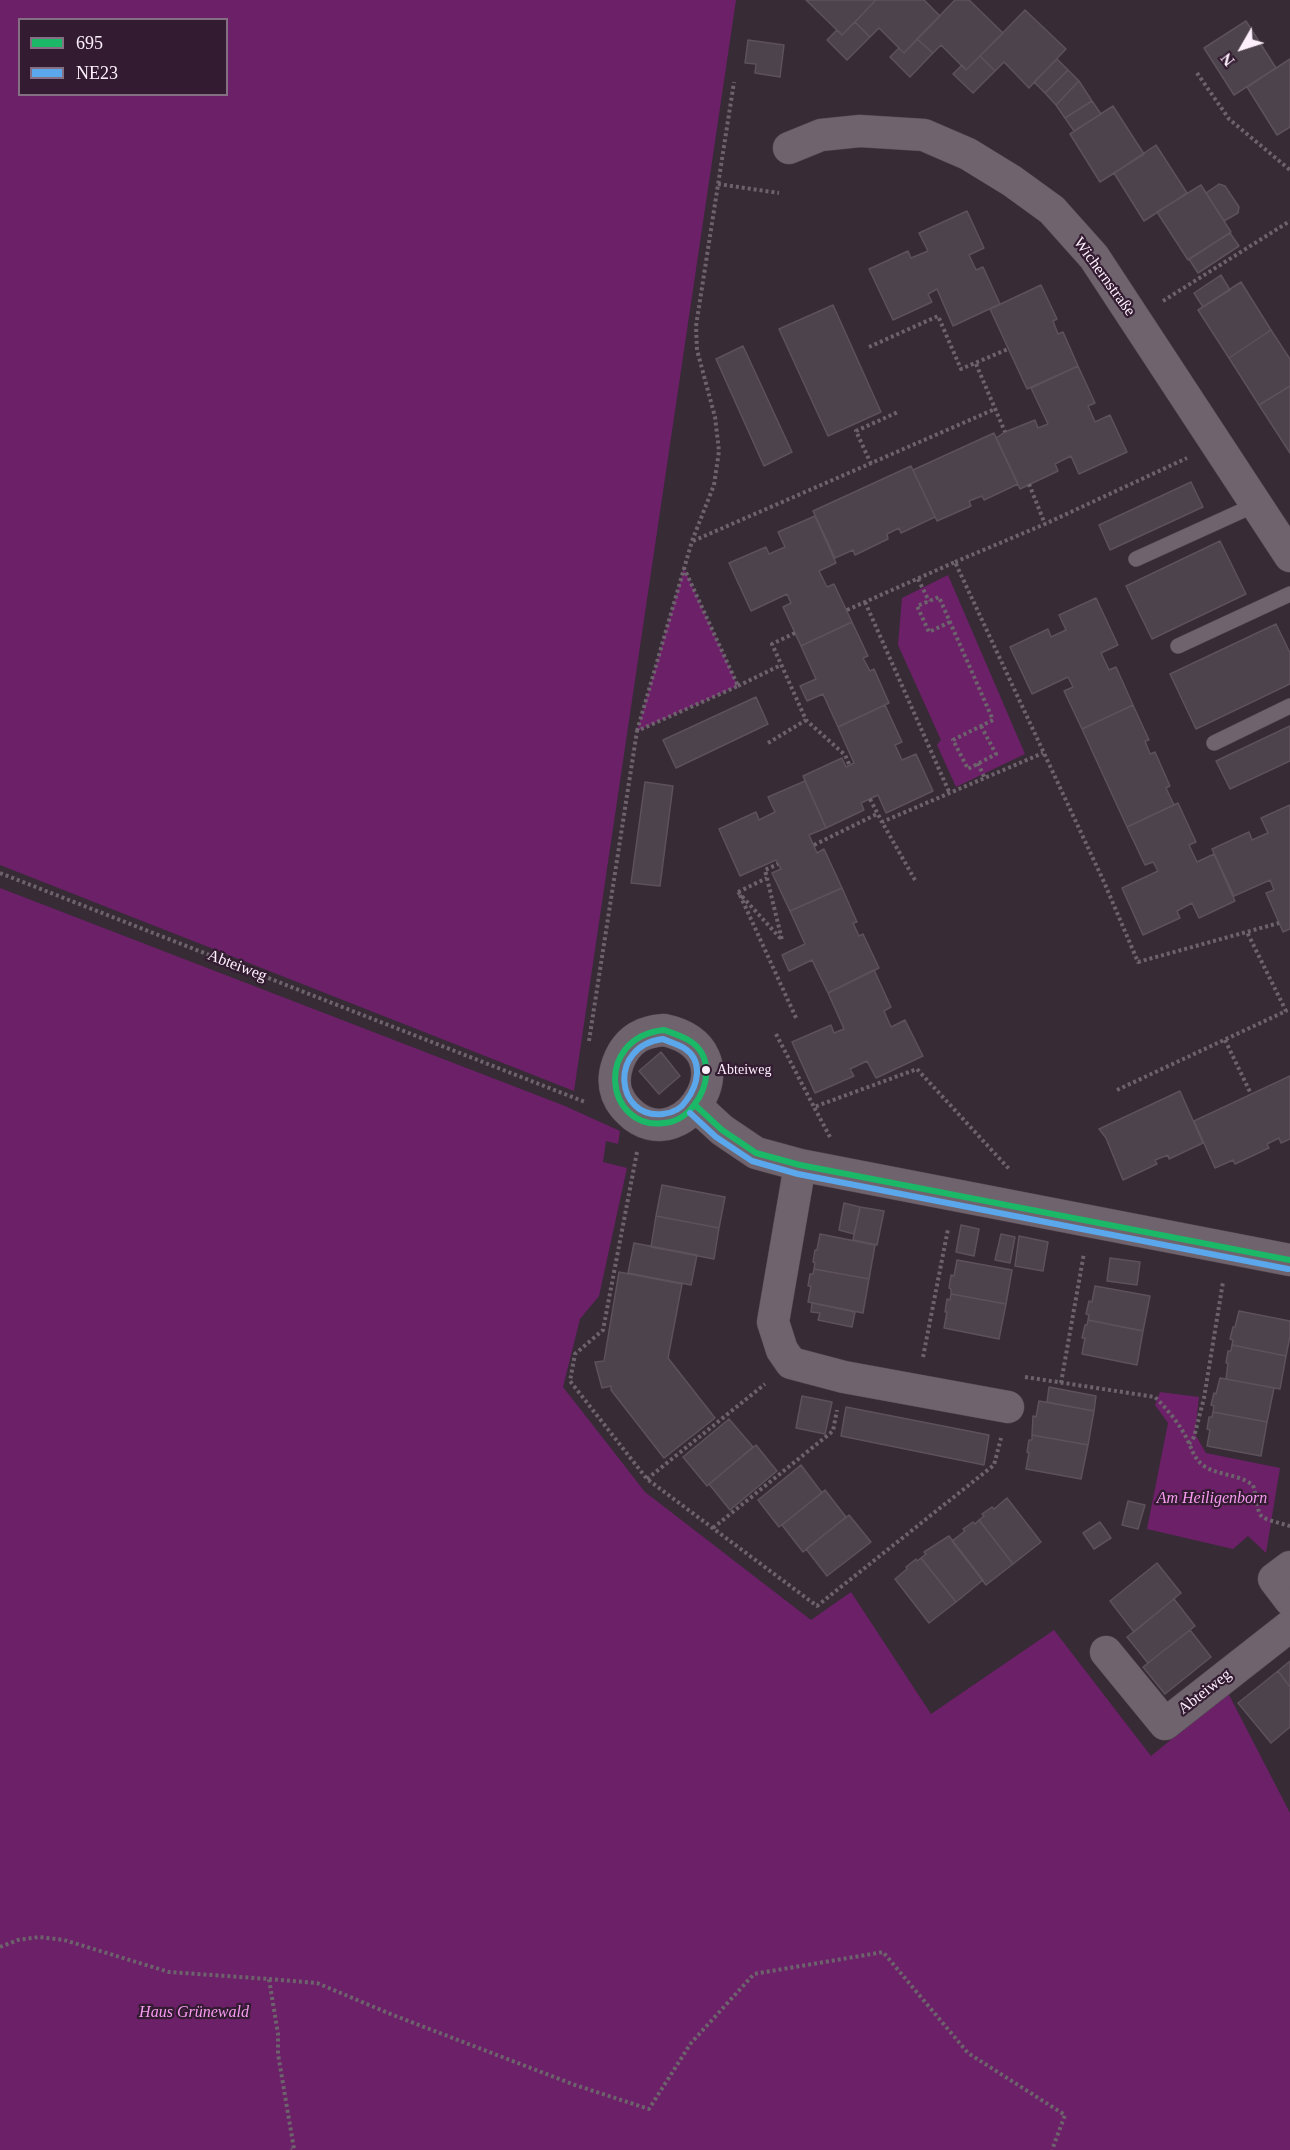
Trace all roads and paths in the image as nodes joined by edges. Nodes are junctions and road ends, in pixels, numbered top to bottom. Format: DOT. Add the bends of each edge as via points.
graph roads {
  1 [pos="1197,73"];
  2 [pos="734,82"];
  3 [pos="789,148"];
  4 [pos="1290,170"];
  5 [pos="718,184"];
  6 [pos="779,194"];
  7 [pos="1290,221"];
  8 [pos="1135,319"];
  9 [pos="869,347"];
  10 [pos="1008,349"];
  11 [pos="976,364"];
  12 [pos="995,409"];
  13 [pos="898,412"];
  14 [pos="1005,432"];
  15 [pos="1218,444"];
  16 [pos="871,464"];
  17 [pos="1029,484"];
  18 [pos="1257,504"];
  19 [pos="1045,524"];
  20 [pos="692,541"];
  21 [pos="1290,556"];
  22 [pos="1136,559"];
  23 [pos="955,562"];
  24 [pos="684,568"];
  25 [pos="918,579"];
  26 [pos="1290,594"];
  27 [pos="929,601"];
  28 [pos="865,602"];
  29 [pos="847,610"];
  30 [pos="950,622"];
  31 [pos="795,633"];
  32 [pos="1178,646"];
  33 [pos="781,665"];
  34 [pos="738,686"];
  35 [pos="1290,706"];
  36 [pos="806,720"];
  37 [pos="981,726"];
  38 [pos="637,731"];
  39 [pos="1214,742"];
  40 [pos="768,743"];
  41 [pos="1043,753"];
  42 [pos="978,763"];
  43 [pos="849,765"];
  44 [pos="985,779"];
  45 [pos="950,794"];
  46 [pos="870,799"];
  47 [pos="877,814"];
  48 [pos="882,822"];
  49 [pos="814,845"];
  50 [pos="778,864"];
  51 [pos="0,873"];
  52 [pos="767,878"];
  53 [pos="915,880"];
  54 [pos="738,892"];
  55 [pos="1279,923"];
  56 [pos="1247,932"];
  57 [pos="797,1020"];
  58 [pos="776,1034"];
  59 [pos="1225,1040"];
  60 [pos="589,1042"];
  61 [pos="582,1089"];
  62 [pos="1117,1090"];
  63 [pos="1251,1094"];
  64 [pos="580,1101"];
  65 [pos="591,1104"];
  66 [pos="696,1106"];
  67 [pos="814,1107"];
  68 [pos="642,1122"];
  69 [pos="800,1166"];
  70 [pos="1011,1171"];
  71 [pos="832,1172"];
  72 [pos="954,1194"];
  73 [pos="1089,1221"];
  74 [pos="1229,1248"];
  75 [pos="1290,1260"];
  76 [pos="791,1363"];
  77 [pos="844,1377"];
  78 [pos="1061,1383"];
  79 [pos="917,1390"];
  80 [pos="1008,1407"];
  81 [pos="1189,1444"];
  82 [pos="646,1479"];
  83 [pos="1290,1526"];
  84 [pos="713,1528"];
  85 [pos="1290,1567"];
  86 [pos="1290,1600"];
  87 [pos="1290,1626"];
  88 [pos="1106,1652"];
  89 [pos="0,1947"];
  90 [pos="269,1979"];
  91 [pos="293,2150"];
  92 [pos="1052,2150"];
  1 -- 4 [label="path" via="1229,119"];
  2 -- 5 [label="path"];
  3 -- 8 [label="street, Wichernstraße" via="821,135 860,131 924,135 968,154 1052,210 1094,257"];
  5 -- 6 [label="path"];
  5 -- 20 [label="path" via="696,326 697,350 715,417 719,451 714,485"];
  7 -- 8 [label="path"];
  8 -- 15 [label="street, Wichernstraße"];
  9 -- 11 [label="path" via="938,316 962,369"];
  10 -- 11 [label="path"];
  11 -- 12 [label="path"];
  12 -- 14 [label="path"];
  12 -- 16 [label="path"];
  13 -- 16 [label="path" via="856,431"];
  15 -- 18 [label="street, Wichernstraße"];
  15 -- 19 [label="path"];
  16 -- 20 [label="path"];
  17 -- 19 [label="path"];
  18 -- 21 [label="street, Wichernstraße"];
  18 -- 22 [label="lane"];
  19 -- 23 [label="path"];
  20 -- 24 [label="path"];
  23 -- 25 [label="path"];
  23 -- 41 [label="path"];
  24 -- 34 [label="path"];
  24 -- 38 [label="path"];
  25 -- 27 [label="path"];
  25 -- 28 [label="path"];
  26 -- 32 [label="lane"];
  27 -- 30 [label="path" via="939,597"];
  27 -- 30 [label="path" via="917,606 929,632"];
  28 -- 29 [label="path"];
  28 -- 45 [label="path"];
  30 -- 37 [label="path" via="993,720"];
  31 -- 33 [label="path" via="772,644"];
  33 -- 34 [label="path"];
  33 -- 36 [label="path"];
  34 -- 38 [label="path"];
  35 -- 39 [label="lane"];
  36 -- 40 [label="path"];
  36 -- 43 [label="path" via="845,755"];
  37 -- 42 [label="path" via="996,754"];
  37 -- 42 [label="path" via="953,740 968,769"];
  38 -- 60 [label="path"];
  41 -- 44 [label="path"];
  41 -- 56 [label="path" via="1138,963"];
  42 -- 44 [label="path"];
  44 -- 45 [label="path"];
  45 -- 48 [label="path"];
  46 -- 47 [label="path"];
  47 -- 48 [label="path"];
  47 -- 49 [label="path"];
  48 -- 53 [label="path"];
  50 -- 52 [label="path" via="765,870"];
  51 -- 64 [label="path, Abteiweg"];
  52 -- 54 [label="path"];
  52 -- 54 [label="path" via="782,940"];
  54 -- 57 [label="path"];
  55 -- 56 [label="path"];
  56 -- 59 [label="path" via="1286,1011"];
  58 -- 67 [label="path"];
  59 -- 62 [label="path"];
  59 -- 63 [label="path"];
  61 -- 64 [label="path"];
  64 -- 65 [label="path, Abteiweg"];
  66 -- 68 [label="street" via="668,1123"];
  66 -- 68 [label="street" via="707,1079 700,1051 678,1033 649,1032 624,1050 615,1077 620,1101"];
  66 -- 69 [label="street" via="756,1153"];
  67 -- 70 [label="path" via="917,1069"];
  67 -- 71 [label="path" via="836,1149"];
  68 -- 82 [label="path" via="603,1330 575,1354 570,1382"];
  69 -- 71 [label="street"];
  69 -- 76 [label="street" via="773,1322 782,1350"];
  71 -- 72 [label="street"];
  72 -- 73 [label="street"];
  72 -- 79 [label="path"];
  73 -- 74 [label="street"];
  73 -- 78 [label="path"];
  74 -- 75 [label="street"];
  74 -- 81 [label="path" via="1204,1398"];
  76 -- 77 [label="street"];
  76 -- 82 [label="path"];
  77 -- 79 [label="street"];
  77 -- 84 [label="path" via="833,1431"];
  78 -- 80 [label="path" via="1016,1375"];
  78 -- 81 [label="path" via="1155,1397"];
  79 -- 80 [label="street"];
  80 -- 84 [label="path" via="994,1465 817,1606"];
  81 -- 83 [label="path" via="1204,1466 1242,1477 1253,1485 1263,1519"];
  82 -- 84 [label="path"];
  85 -- 86 [label="street" via="1274,1579"];
  87 -- 88 [label="street, Abteiweg" via="1165,1724"];
  89 -- 90 [label="path" via="39,1937 64,1940 170,1972"];
  90 -- 91 [label="path"];
  90 -- 92 [label="path" via="317,1983 564,2080 649,2109 691,2043 754,1974 884,1952 968,2053 1065,2115"];
}
